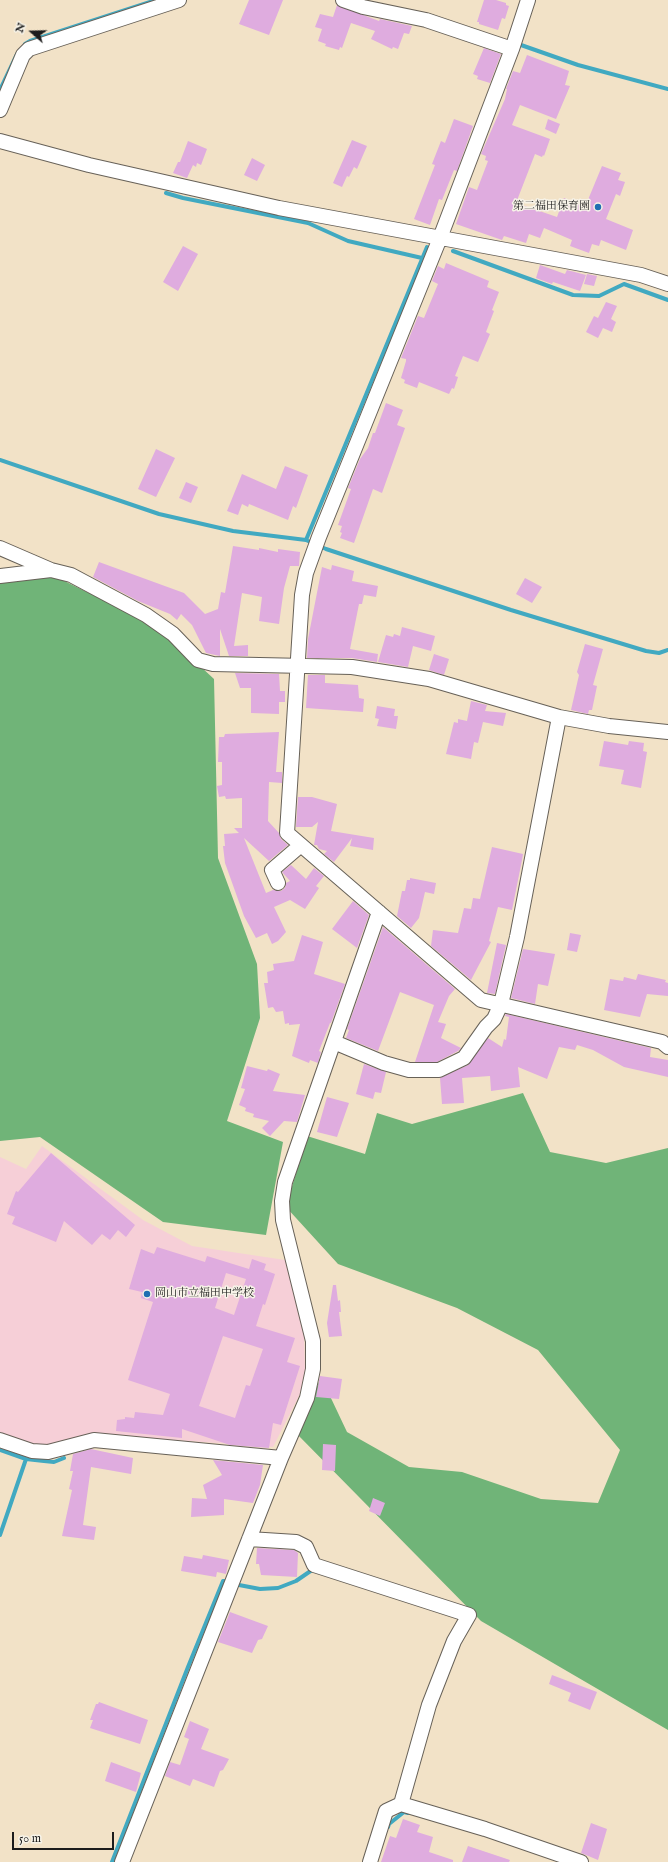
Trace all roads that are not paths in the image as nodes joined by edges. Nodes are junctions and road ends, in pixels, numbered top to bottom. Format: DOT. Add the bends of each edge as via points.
graph roads {
  1 [pos="179,0"];
  2 [pos="343,0"];
  3 [pos="528,0"];
  4 [pos="512,49"];
  5 [pos="0,110"];
  6 [pos="0,141"];
  7 [pos="440,238"];
  8 [pos="668,284"];
  9 [pos="0,548"];
  10 [pos="51,570"];
  11 [pos="0,576"];
  12 [pos="297,664"];
  13 [pos="559,717"];
  14 [pos="668,732"];
  15 [pos="301,845"];
  16 [pos="278,883"];
  17 [pos="379,912"];
  18 [pos="501,1004"];
  19 [pos="334,1042"];
  20 [pos="668,1047"];
  21 [pos="0,1440"];
  22 [pos="281,1458"];
  23 [pos="249,1540"];
  24 [pos="401,1804"];
  25 [pos="122,1862"];
  26 [pos="370,1862"];
  27 [pos="581,1862"];
  1 -- 5 [label="street" via="29,49 23,55"];
  2 -- 4 [label="street" via="426,20"];
  3 -- 4 [label="street"];
  4 -- 7 [label="street"];
  6 -- 7 [label="street" via="89,165 279,208"];
  7 -- 8 [label="street" via="641,275"];
  7 -- 12 [label="street" via="306,573"];
  9 -- 10 [label="street"];
  10 -- 11 [label="street"];
  10 -- 12 [label="street" via="71,575 146,615 173,634 198,660 213,664"];
  12 -- 13 [label="street" via="352,667 429,679"];
  12 -- 15 [label="street" via="287,832"];
  13 -- 14 [label="street" via="609,726"];
  13 -- 18 [label="street" via="517,937"];
  15 -- 16 [label="street" via="272,870"];
  15 -- 17 [label="street"];
  17 -- 18 [label="street" via="481,1000"];
  17 -- 19 [label="street"];
  18 -- 19 [label="street" via="494,1019 464,1058 439,1070 409,1070"];
  18 -- 20 [label="street" via="662,1042"];
  19 -- 22 [label="street" via="285,1182 282,1201 283,1220 313,1341 313,1369 307,1398"];
  21 -- 22 [label="street" via="32,1451 48,1452 94,1440"];
  22 -- 23 [label="street"];
  23 -- 24 [label="street" via="296,1542 306,1547 314,1565 469,1615 454,1641 429,1705"];
  23 -- 25 [label="street"];
  24 -- 26 [label="street" via="386,1811"];
  24 -- 27 [label="street"];
}
